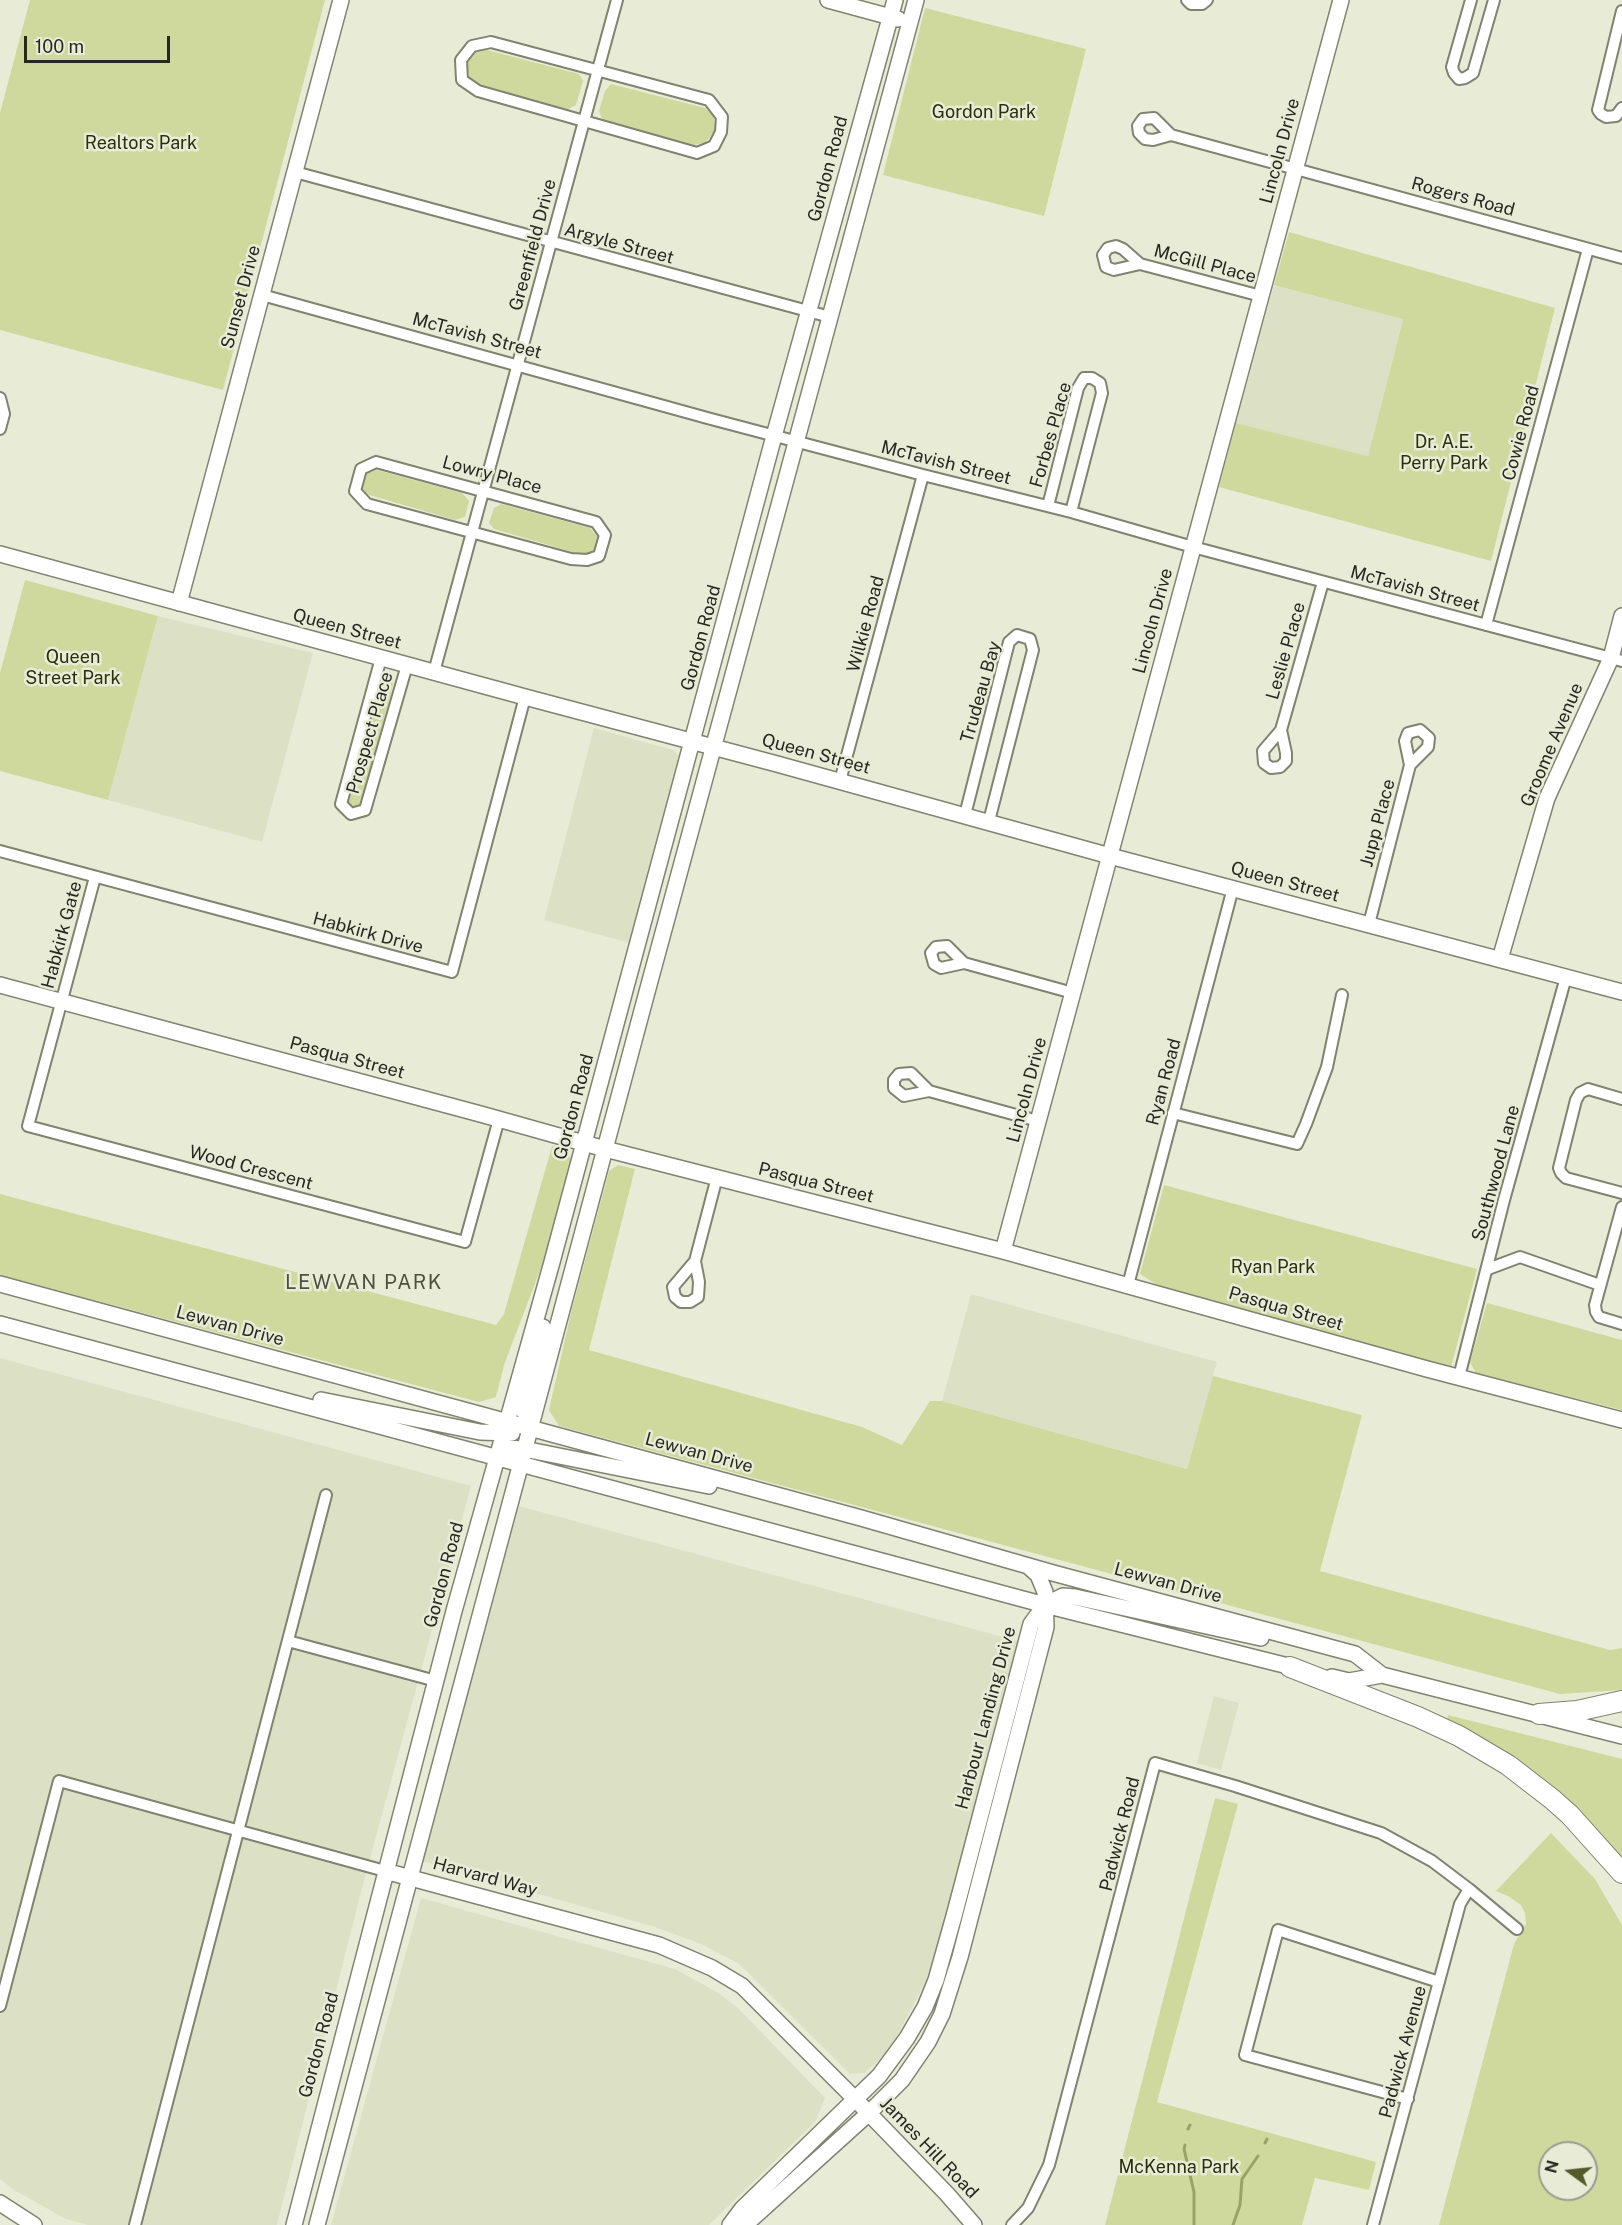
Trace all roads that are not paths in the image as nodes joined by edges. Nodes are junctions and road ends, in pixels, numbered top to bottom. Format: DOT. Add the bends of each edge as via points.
graph roads {
  1 [pos="341,0"];
  2 [pos="617,0"];
  3 [pos="828,0"];
  4 [pos="895,0"];
  5 [pos="916,0"];
  6 [pos="1186,0"];
  7 [pos="1207,0"];
  8 [pos="1341,0"];
  9 [pos="1471,0"];
  10 [pos="1494,0"];
  11 [pos="1622,11"];
  12 [pos="890,17"];
  13 [pos="910,22"];
  14 [pos="598,70"];
  15 [pos="1622,108"];
  16 [pos="585,121"];
  17 [pos="1171,135"];
  18 [pos="1295,168"];
  19 [pos="295,172"];
  20 [pos="551,243"];
  21 [pos="1588,249"];
  22 [pos="1622,258"];
  23 [pos="1140,264"];
  24 [pos="262,295"];
  25 [pos="1261,296"];
  26 [pos="809,312"];
  27 [pos="830,317"];
  28 [pos="518,364"];
  29 [pos="0,398"];
  30 [pos="0,429"];
  31 [pos="774,436"];
  32 [pos="795,441"];
  33 [pos="923,475"];
  34 [pos="484,490"];
  35 [pos="1048,506"];
  36 [pos="1071,512"];
  37 [pos="473,531"];
  38 [pos="1193,547"];
  39 [pos="0,554"];
  40 [pos="1323,582"];
  41 [pos="179,603"];
  42 [pos="1622,616"];
  43 [pos="1486,625"];
  44 [pos="381,658"];
  45 [pos="1616,660"];
  46 [pos="407,665"];
  47 [pos="434,672"];
  48 [pos="525,697"];
  49 [pos="1281,730"];
  50 [pos="693,742"];
  51 [pos="714,748"];
  52 [pos="1410,765"];
  53 [pos="840,781"];
  54 [pos="965,815"];
  55 [pos="989,821"];
  56 [pos="0,850"];
  57 [pos="1110,856"];
  58 [pos="95,877"];
  59 [pos="1233,888"];
  60 [pos="1369,924"];
  61 [pos="1500,959"];
  62 [pos="964,963"];
  63 [pos="1566,978"];
  64 [pos="0,985"];
  65 [pos="1622,992"];
  66 [pos="1073,993"];
  67 [pos="1342,995"];
  68 [pos="62,1002"];
  69 [pos="928,1090"];
  70 [pos="1622,1099"];
  71 [pos="1173,1113"];
  72 [pos="499,1119"];
  73 [pos="1038,1121"];
  74 [pos="584,1144"];
  75 [pos="605,1149"];
  76 [pos="717,1178"];
  77 [pos="1622,1193"];
  78 [pos="1622,1207"];
  79 [pos="1003,1251"];
  80 [pos="695,1261"];
  81 [pos="1488,1269"];
  82 [pos="0,1284"];
  83 [pos="1128,1285"];
  84 [pos="1600,1285"];
  85 [pos="0,1323"];
  86 [pos="1622,1324"];
  87 [pos="182,1372"];
  88 [pos="1459,1377"];
  89 [pos="1622,1420"];
  90 [pos="516,1428"];
  91 [pos="520,1454"];
  92 [pos="496,1457"];
  93 [pos="326,1495"];
  94 [pos="861,1518"];
  95 [pos="1028,1566"];
  96 [pos="933,1574"];
  97 [pos="1045,1605"];
  98 [pos="288,1641"];
  99 [pos="1025,1646"];
  100 [pos="1355,1654"];
  101 [pos="1290,1667"];
  102 [pos="1382,1675"];
  103 [pos="436,1681"];
  104 [pos="1622,1701"];
  105 [pos="1539,1714"];
  106 [pos="1622,1736"];
  107 [pos="238,1830"];
  108 [pos="385,1871"];
  109 [pos="1622,1873"];
  110 [pos="409,1878"];
  111 [pos="1469,1889"];
  112 [pos="1517,1929"];
  113 [pos="1439,1982"];
  114 [pos="0,2006"];
  115 [pos="854,2098"];
  116 [pos="1408,2099"];
  117 [pos="869,2113"];
  118 [pos="0,2203"];
  119 [pos="34,2225"];
  120 [pos="135,2225"];
  121 [pos="294,2225"];
  122 [pos="317,2225"];
  123 [pos="730,2225"];
  124 [pos="745,2225"];
  125 [pos="974,2225"];
  126 [pos="1012,2225"];
  127 [pos="1373,2225"];
  1 -- 19 [label="main road, Sunset Drive"];
  2 -- 14 [label="street, Greenfield Drive"];
  3 -- 12 [label="main road"];
  4 -- 12 [label="main road, Gordon Road"];
  5 -- 13 [label="main road, Gordon Road"];
  6 -- 7 [label="street" via="1191,4"];
  8 -- 18 [label="main road, Lincoln Drive"];
  9 -- 10 [label="street" via="1452,67 1459,78 1473,73"];
  11 -- 15 [label="street" via="1598,110 1606,117 1616,116"];
  12 -- 13 [label="main road"];
  12 -- 26 [label="main road, Gordon Road"];
  13 -- 27 [label="main road, Gordon Road"];
  14 -- 16 [label="street, Greenfield Drive"];
  14 -- 16 [label="street" via="491,42 472,46 461,60 462,80 478,92"];
  14 -- 16 [label="street" via="709,100 722,117 721,132 714,146 697,153"];
  16 -- 20 [label="street, Greenfield Drive"];
  17 -- 18 [label="street, Rogers Road"];
  18 -- 21 [label="street, Rogers Road"];
  18 -- 25 [label="main road, Lincoln Drive"];
  19 -- 20 [label="street, Argyle Street"];
  19 -- 24 [label="main road, Sunset Drive"];
  20 -- 26 [label="street, Argyle Street"];
  20 -- 28 [label="street, Greenfield Drive"];
  21 -- 22 [label="street, Rogers Road"];
  21 -- 43 [label="street, Cowie Road"];
  23 -- 25 [label="street, McGill Place"];
  24 -- 28 [label="street, McTavish Street"];
  24 -- 41 [label="main road, Sunset Drive"];
  25 -- 38 [label="main road, Lincoln Drive"];
  26 -- 27 [label="street, Argyle Street"];
  26 -- 31 [label="main road, Gordon Road"];
  27 -- 32 [label="main road, Gordon Road"];
  28 -- 31 [label="street, McTavish Street"];
  28 -- 34 [label="street, Greenfield Drive"];
  29 -- 30 [label="street" via="4,414"];
  31 -- 32 [label="street, McTavish Street"];
  31 -- 50 [label="main road, Gordon Road"];
  32 -- 33 [label="street, McTavish Street"];
  32 -- 51 [label="main road, Gordon Road"];
  33 -- 35 [label="street, McTavish Street"];
  33 -- 53 [label="street, Wilkie Road"];
  34 -- 37 [label="street, Greenfield Drive"];
  34 -- 37 [label="street, Lowry Place" via="376,462 362,469 355,491 367,504"];
  34 -- 37 [label="street, Lowry Place" via="580,516 596,522 605,535 599,556 587,560"];
  35 -- 36 [label="street, McTavish Street"];
  35 -- 36 [label="street, Forbes Place" via="1078,388 1084,378 1092,378 1100,383 1102,393"];
  36 -- 38 [label="street, McTavish Street"];
  37 -- 47 [label="street, Greenfield Drive"];
  38 -- 40 [label="street, McTavish Street"];
  38 -- 57 [label="main road, Lincoln Drive"];
  39 -- 41 [label="main road, Queen Street"];
  40 -- 43 [label="street, McTavish Street"];
  40 -- 49 [label="street, Leslie Place"];
  41 -- 44 [label="main road, Queen Street"];
  42 -- 45 [label="main road, Groome Avenue"];
  43 -- 45 [label="street, McTavish Street"];
  44 -- 46 [label="main road, Queen Street"];
  44 -- 46 [label="street, Prospect Place" via="341,804 351,814 365,810"];
  45 -- 61 [label="main road, Groome Avenue" via="1547,798"];
  46 -- 47 [label="main road, Queen Street"];
  47 -- 48 [label="main road, Queen Street"];
  48 -- 50 [label="main road, Queen Street"];
  48 -- 58 [label="street, Habkirk Drive" via="452,972"];
  50 -- 51 [label="main road, Queen Street"];
  50 -- 74 [label="main road, Gordon Road"];
  51 -- 53 [label="main road, Queen Street"];
  51 -- 75 [label="main road, Gordon Road"];
  52 -- 60 [label="street, Jupp Place"];
  53 -- 54 [label="main road, Queen Street"];
  54 -- 55 [label="main road, Queen Street"];
  54 -- 55 [label="street, Trudeau Bay" via="1009,642 1017,635 1030,639 1033,650"];
  55 -- 57 [label="main road, Queen Street"];
  56 -- 58 [label="street, Habkirk Drive"];
  57 -- 59 [label="main road, Queen Street"];
  57 -- 66 [label="main road, Lincoln Drive"];
  58 -- 68 [label="street, Habkirk Gate"];
  59 -- 60 [label="main road, Queen Street"];
  59 -- 71 [label="street, Ryan Road"];
  60 -- 61 [label="main road, Queen Street"];
  61 -- 63 [label="main road, Queen Street"];
  62 -- 66 [label="street"];
  63 -- 65 [label="main road, Queen Street"];
  63 -- 81 [label="street, Southwood Lane"];
  64 -- 68 [label="main road, Pasqua Street"];
  66 -- 73 [label="main road, Lincoln Drive"];
  67 -- 71 [label="street" via="1327,1067 1297,1144"];
  68 -- 72 [label="main road, Pasqua Street"];
  68 -- 72 [label="street, Wood Crescent" via="28,1126 465,1242"];
  69 -- 73 [label="street"];
  70 -- 77 [label="street" via="1588,1089 1580,1093 1559,1167 1566,1178"];
  71 -- 83 [label="street, Ryan Road"];
  72 -- 74 [label="main road, Pasqua Street"];
  73 -- 79 [label="main road, Lincoln Drive"];
  74 -- 75 [label="main road, Pasqua Street"];
  74 -- 90 [label="main road, Gordon Road" via="552,1262"];
  75 -- 76 [label="main road, Pasqua Street"];
  75 -- 90 [label="main road, Gordon Road"];
  76 -- 79 [label="main road, Pasqua Street"];
  76 -- 80 [label="street"];
  78 -- 84 [label="street"];
  79 -- 83 [label="main road, Pasqua Street"];
  81 -- 84 [label="street" via="1520,1257"];
  81 -- 88 [label="street, Southwood Lane"];
  82 -- 90 [label="main road, Lewvan Drive"];
  83 -- 88 [label="main road, Pasqua Street"];
  84 -- 86 [label="street" via="1596,1312 1599,1317"];
  85 -- 87 [label="main road"];
  87 -- 90 [label="main road" via="480,1432"];
  87 -- 92 [label="main road"];
  88 -- 89 [label="main road, Pasqua Street"];
  90 -- 91 [label="main road, Gordon Road"];
  90 -- 92 [label="main road, Gordon Road"];
  90 -- 94 [label="main road, Lewvan Drive"];
  91 -- 92 [label="main road" via="502,1450"];
  91 -- 94 [label="main road"];
  91 -- 96 [label="main road, Lewvan Drive"];
  91 -- 110 [label="main road, Gordon Road"];
  92 -- 103 [label="main road, Gordon Road"];
  93 -- 98 [label="street"];
  94 -- 95 [label="main road, Lewvan Drive"];
  95 -- 97 [label="main road" via="1038,1575"];
  95 -- 100 [label="main road, Lewvan Drive"];
  96 -- 97 [label="main road, Lewvan Drive"];
  96 -- 99 [label="main road" via="1019,1604 1027,1614"];
  97 -- 99 [label="main road, Harbour Landing Drive" via="1031,1624"];
  97 -- 100 [label="main road" via="1063,1596 1075,1597 1284,1643"];
  97 -- 101 [label="main road, Lewvan Drive"];
  97 -- 117 [label="main road, Harbour Landing Drive" via="1046,1627 1039,1658 948,1998 920,2055"];
  98 -- 103 [label="street"];
  98 -- 107 [label="street"];
  99 -- 115 [label="main road, Harbour Landing Drive" via="936,1980 907,2038 879,2076"];
  100 -- 102 [label="main road, Lewvan Drive"];
  101 -- 102 [label="main road, Lewvan Drive" via="1349,1681"];
  101 -- 109 [label="highway" via="1437,1725 1508,1765 1570,1815"];
  102 -- 105 [label="main road, Lewvan Drive"];
  103 -- 108 [label="main road, Gordon Road"];
  104 -- 105 [label="highway"];
  105 -- 106 [label="main road, Lewvan Drive"];
  107 -- 108 [label="street, Harvard Way"];
  107 -- 114 [label="street, Harvard Way" via="59,1780"];
  107 -- 120 [label="street"];
  108 -- 110 [label="main road, Harvard Way"];
  108 -- 121 [label="main road, Gordon Road"];
  110 -- 115 [label="main road, Harvard Way" via="658,1945 712,1968 742,1986"];
  110 -- 122 [label="main road, Gordon Road"];
  111 -- 112 [label="street, Padwick Road"];
  111 -- 113 [label="street, Padwick Avenue" via="1460,1904"];
  111 -- 126 [label="street, Padwick Road" via="1432,1861 1381,1833 1155,1763 1049,2165 1028,2208"];
  113 -- 116 [label="street, Padwick Avenue"];
  113 -- 116 [label="street" via="1278,1930 1245,2055"];
  115 -- 117 [label="main road, James Hill Road"];
  115 -- 123 [label="main road, Harbour Landing Drive"];
  116 -- 127 [label="street, Padwick Avenue"];
  117 -- 124 [label="main road, Harbour Landing Drive"];
  117 -- 125 [label="main road, James Hill Road"];
  118 -- 119 [label="main road"];
}
